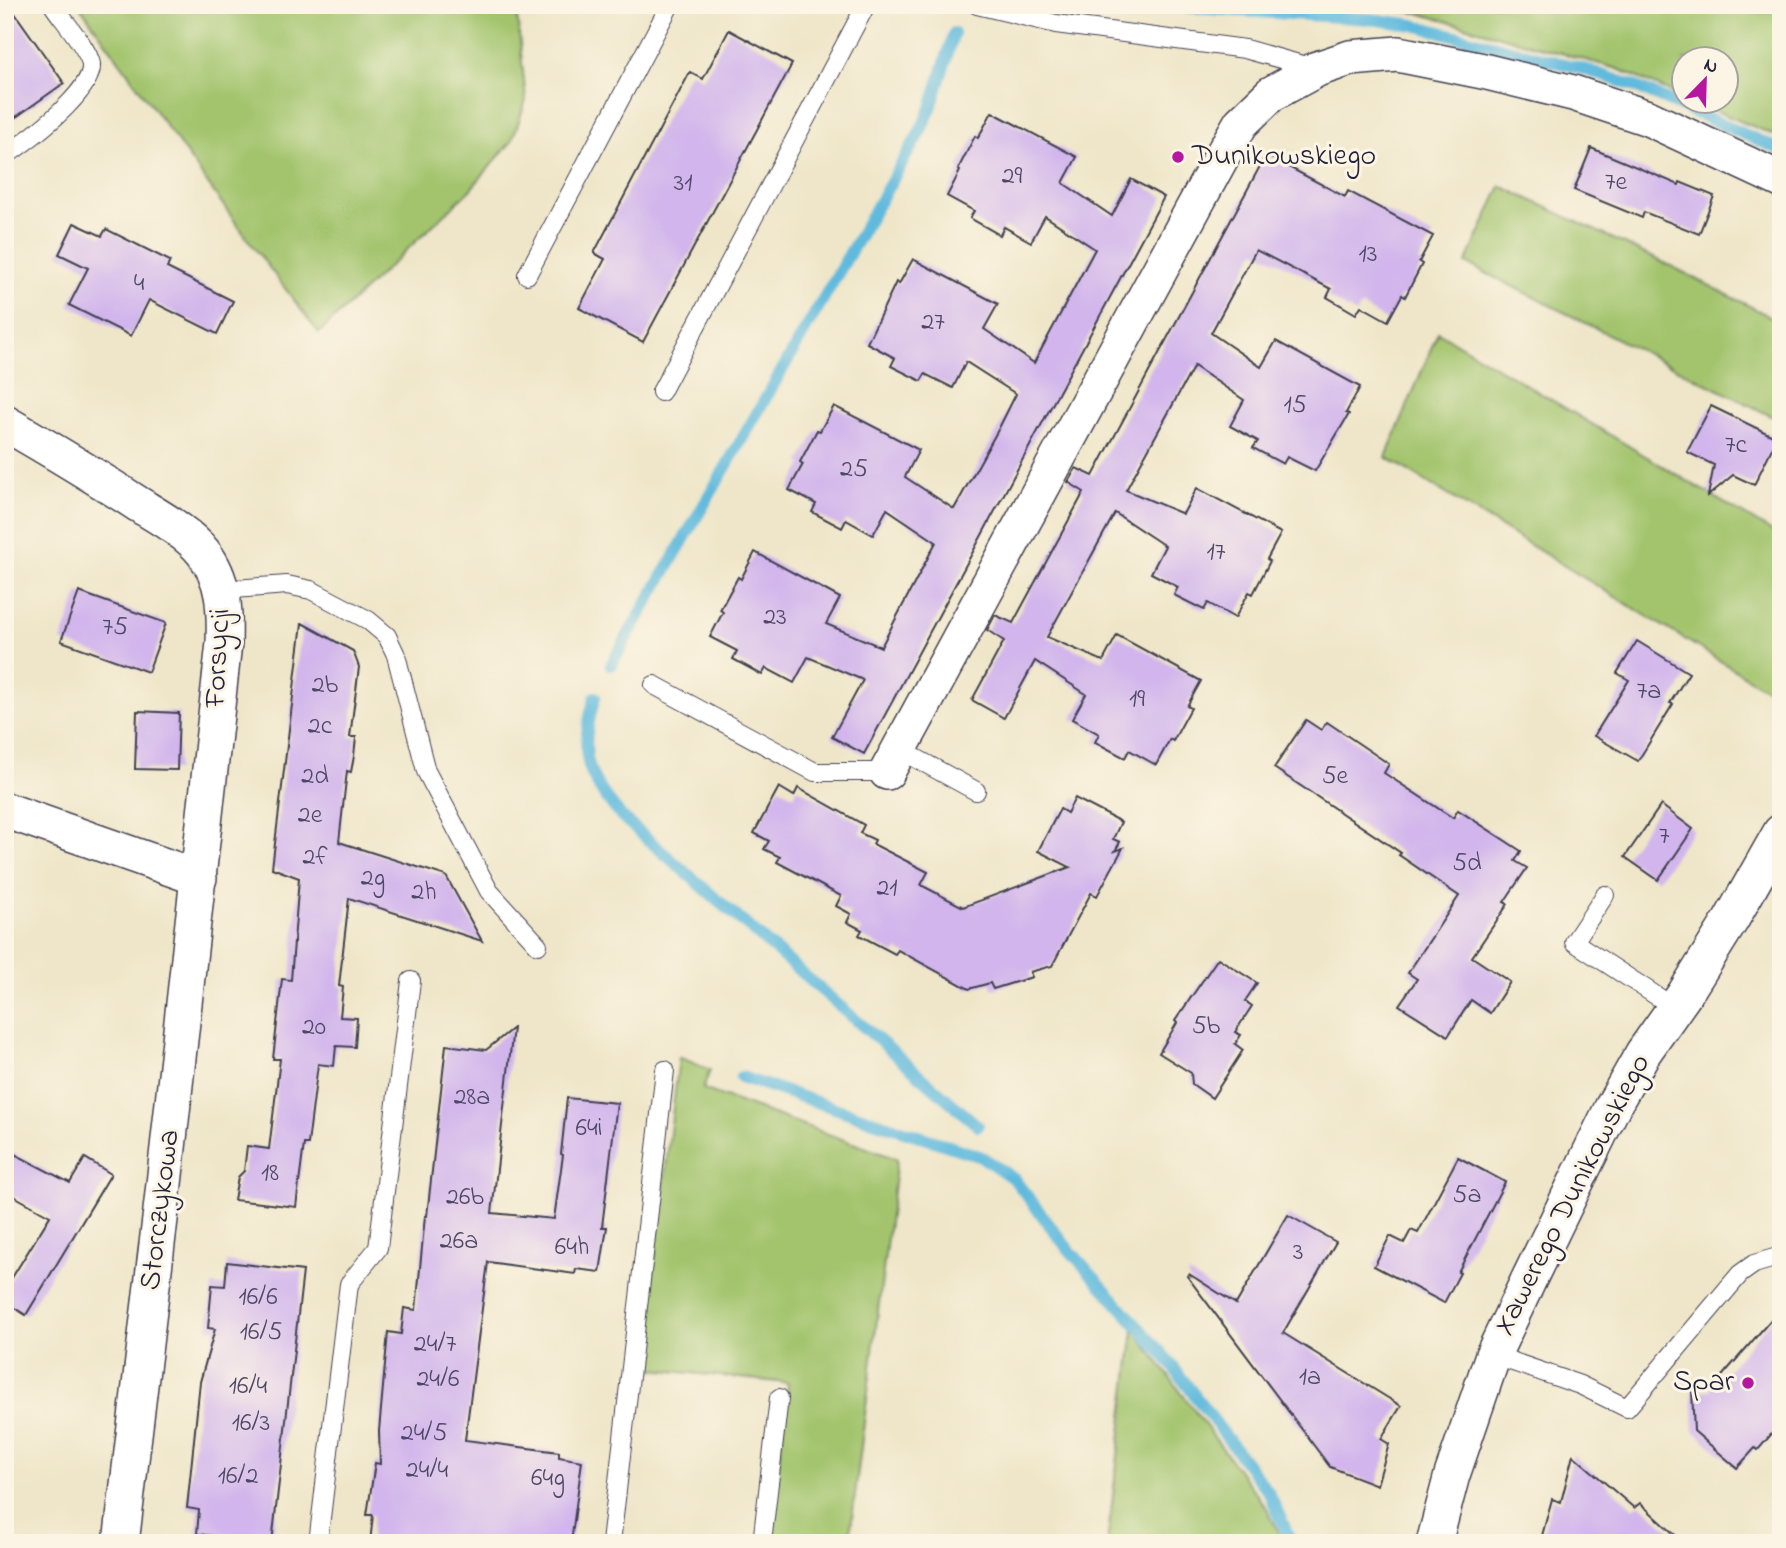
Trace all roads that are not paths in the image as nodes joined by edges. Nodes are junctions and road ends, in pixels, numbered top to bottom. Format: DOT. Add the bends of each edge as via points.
graph roads {
  1 [pos="52,5"];
  2 [pos="670,5"];
  3 [pos="866,5"];
  4 [pos="977,5"];
  5 [pos="1317,69"];
  6 [pos="5,156"];
  7 [pos="1781,180"];
  8 [pos="527,275"];
  9 [pos="661,393"];
  10 [pos="5,423"];
  11 [pos="221,590"];
  12 [pos="654,685"];
  13 [pos="893,760"];
  14 [pos="976,790"];
  15 [pos="5,810"];
  16 [pos="1781,832"];
  17 [pos="199,878"];
  18 [pos="1605,895"];
  19 [pos="538,944"];
  20 [pos="411,981"];
  21 [pos="1675,1008"];
  22 [pos="665,1070"];
  23 [pos="1781,1256"];
  24 [pos="1493,1355"];
  25 [pos="779,1398"];
  26 [pos="121,1543"];
  27 [pos="317,1543"];
  28 [pos="611,1543"];
  29 [pos="762,1543"];
  30 [pos="1434,1543"];
  1 -- 6 [label="lane" via="85,51 91,64 88,77 37,134"];
  2 -- 8 [label="lane"];
  3 -- 9 [label="lane"];
  4 -- 5 [label="lane" via="1056,24 1245,49"];
  5 -- 7 [label="street" via="1350,58 1398,54 1483,71 1648,118"];
  5 -- 13 [label="street" via="1271,94 1241,123"];
  10 -- 11 [label="street, Forsycji" via="170,524 203,551"];
  11 -- 17 [label="street, Forsycji" via="224,643"];
  11 -- 19 [label="lane" via="287,586 311,590 368,620 387,636 426,771 489,891"];
  12 -- 13 [label="lane" via="815,772"];
  13 -- 14 [label="lane"];
  15 -- 17 [label="street"];
  16 -- 21 [label="street, Xawerego Dunikowskiego"];
  17 -- 26 [label="street, Storczykowa"];
  18 -- 21 [label="lane" via="1574,942"];
  20 -- 27 [label="lane" via="378,1248 349,1284"];
  21 -- 24 [label="street, Xawerego Dunikowskiego" via="1613,1106"];
  22 -- 28 [label="lane"];
  23 -- 24 [label="lane" via="1754,1264 1740,1274 1627,1408 1580,1385"];
  24 -- 30 [label="street, Xawerego Dunikowskiego"];
  25 -- 29 [label="lane"];
}
